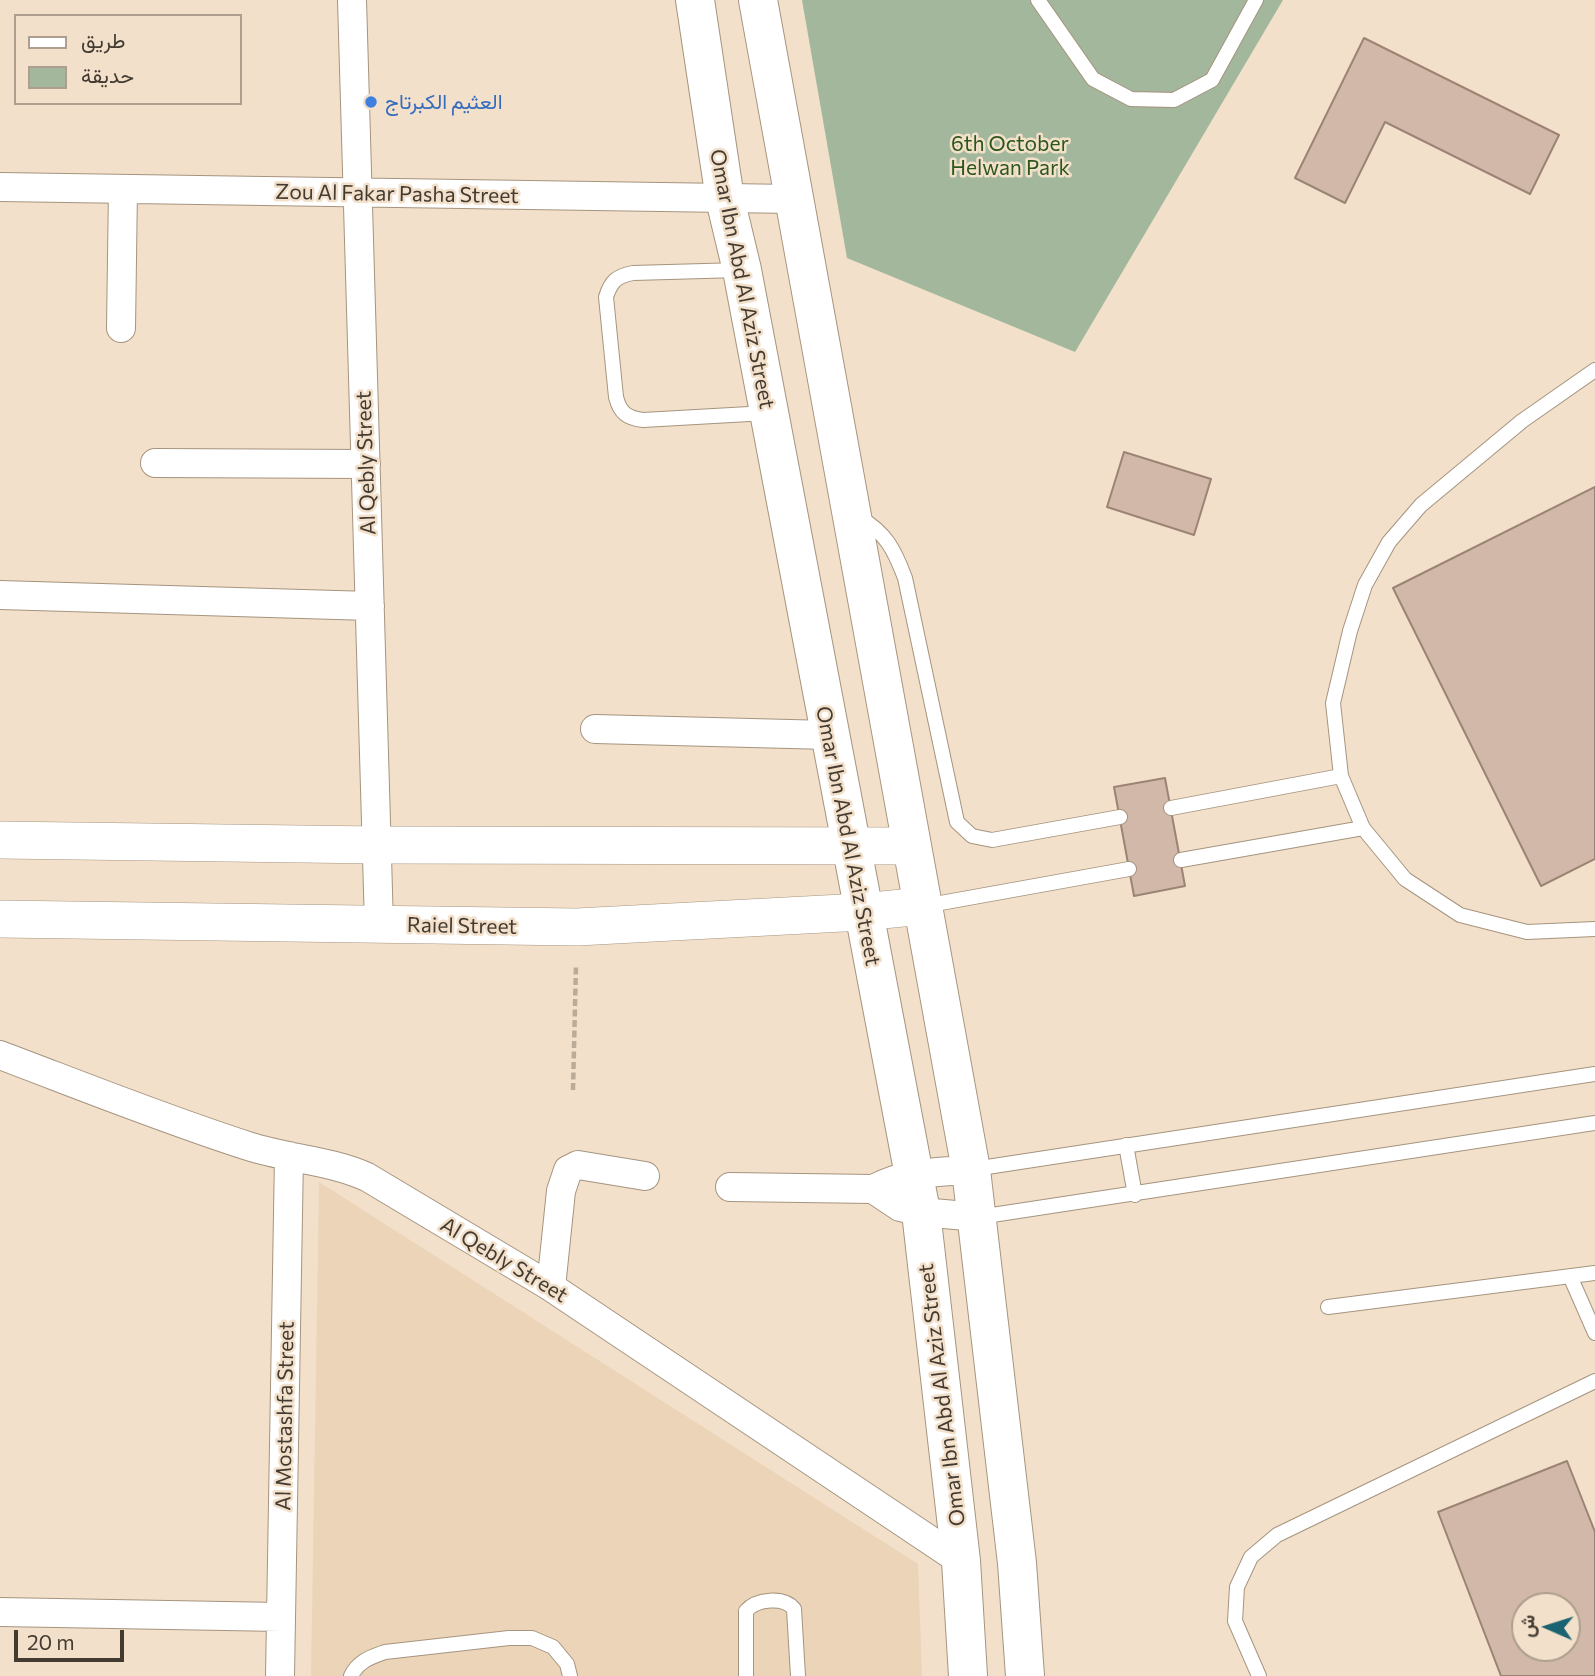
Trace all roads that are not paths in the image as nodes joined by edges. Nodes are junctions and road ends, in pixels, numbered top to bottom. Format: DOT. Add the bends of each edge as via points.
graph roads {
  1 [pos="352,0"];
  2 [pos="695,0"];
  3 [pos="758,0"];
  4 [pos="1038,0"];
  5 [pos="1256,0"];
  6 [pos="0,187"];
  7 [pos="123,189"];
  8 [pos="358,194"];
  9 [pos="725,199"];
  10 [pos="793,199"];
  11 [pos="742,270"];
  12 [pos="121,328"];
  13 [pos="1595,370"];
  14 [pos="768,413"];
  15 [pos="155,463"];
  16 [pos="366,464"];
  17 [pos="851,511"];
  18 [pos="0,595"];
  19 [pos="370,606"];
  20 [pos="595,729"];
  21 [pos="829,735"];
  22 [pos="1341,776"];
  23 [pos="1171,808"];
  24 [pos="1120,817"];
  25 [pos="1363,828"];
  26 [pos="0,840"];
  27 [pos="376,845"];
  28 [pos="850,846"];
  29 [pos="912,846"];
  30 [pos="1181,860"];
  31 [pos="1129,869"];
  32 [pos="922,906"];
  33 [pos="862,912"];
  34 [pos="0,919"];
  35 [pos="379,925"];
  36 [pos="1595,929"];
  37 [pos="0,1055"];
  38 [pos="1595,1073"];
  39 [pos="1595,1123"];
  40 [pos="1126,1145"];
  41 [pos="289,1156"];
  42 [pos="971,1170"];
  43 [pos="913,1174"];
  44 [pos="645,1176"];
  45 [pos="730,1187"];
  46 [pos="873,1189"];
  47 [pos="1135,1195"];
  48 [pos="921,1212"];
  49 [pos="978,1217"];
  50 [pos="1595,1273"];
  51 [pos="1570,1276"];
  52 [pos="551,1287"];
  53 [pos="1328,1307"];
  54 [pos="1595,1333"];
  55 [pos="1595,1381"];
  56 [pos="961,1561"];
  57 [pos="0,1612"];
  58 [pos="281,1616"];
  59 [pos="280,1676"];
  60 [pos="351,1676"];
  61 [pos="570,1676"];
  62 [pos="746,1676"];
  63 [pos="798,1676"];
  64 [pos="968,1676"];
  65 [pos="1026,1676"];
  66 [pos="1259,1676"];
  1 -- 8 [label="street, Al Qebly Street"];
  2 -- 9 [label="main road, Omar Ibn Abd Al Aziz Street"];
  3 -- 10 [label="main road"];
  4 -- 5 [label="lane" via="1093,79 1131,99 1174,100 1212,80"];
  6 -- 7 [label="street, Zou Al Fakar Pasha Street"];
  7 -- 8 [label="street, Zou Al Fakar Pasha Street"];
  7 -- 12 [label="street"];
  8 -- 9 [label="street, Zou Al Fakar Pasha Street"];
  8 -- 16 [label="street, Al Qebly Street"];
  9 -- 10 [label="street, Zou Al Fakar Pasha Street"];
  9 -- 11 [label="main road, Omar Ibn Abd Al Aziz Street"];
  10 -- 17 [label="main road"];
  11 -- 14 [label="main road, Omar Ibn Abd Al Aziz Street"];
  11 -- 14 [label="lane" via="633,273 620,275 610,284 606,297 616,397 619,410 630,419"];
  13 -- 22 [label="lane" via="1522,421 1421,505 1389,542 1365,585 1333,703"];
  14 -- 21 [label="main road, Omar Ibn Abd Al Aziz Street"];
  15 -- 16 [label="street"];
  16 -- 19 [label="street, Al Qebly Street"];
  17 -- 24 [label="lane" via="876,527 895,550 905,578 957,822 972,836 992,839"];
  17 -- 29 [label="main road"];
  18 -- 19 [label="street"];
  19 -- 27 [label="street, Al Qebly Street"];
  20 -- 21 [label="street"];
  21 -- 28 [label="main road, Omar Ibn Abd Al Aziz Street"];
  22 -- 23 [label="lane"];
  22 -- 25 [label="lane"];
  25 -- 30 [label="lane"];
  25 -- 36 [label="lane" via="1405,879 1460,915 1527,932"];
  26 -- 27 [label="street"];
  27 -- 28 [label="street"];
  27 -- 35 [label="street, Al Qebly Street"];
  28 -- 29 [label="street"];
  28 -- 33 [label="main road, Omar Ibn Abd Al Aziz Street"];
  29 -- 32 [label="main road"];
  31 -- 32 [label="lane"];
  32 -- 33 [label="street, Raiel Street"];
  32 -- 42 [label="main road"];
  33 -- 35 [label="street, Raiel Street" via="577,928"];
  33 -- 43 [label="main road, Omar Ibn Abd Al Aziz Street"];
  34 -- 35 [label="street, Raiel Street"];
  37 -- 41 [label="street, Al Qebly Street" via="210,1134"];
  38 -- 40 [label="lane"];
  39 -- 47 [label="lane"];
  40 -- 42 [label="lane"];
  40 -- 47 [label="lane"];
  41 -- 52 [label="street, Al Qebly Street" via="348,1168 368,1177"];
  41 -- 58 [label="street, Al Mostashfa Street"];
  42 -- 43 [label="street"];
  42 -- 49 [label="main road"];
  43 -- 46 [label="street"];
  43 -- 48 [label="main road, Omar Ibn Abd Al Aziz Street"];
  44 -- 52 [label="street" via="578,1165 568,1170 561,1191"];
  45 -- 46 [label="street"];
  46 -- 48 [label="street" via="900,1207"];
  47 -- 49 [label="lane"];
  48 -- 49 [label="street"];
  48 -- 56 [label="main road, Omar Ibn Abd Al Aziz Street"];
  49 -- 65 [label="main road"];
  50 -- 51 [label="lane"];
  51 -- 53 [label="lane"];
  51 -- 54 [label="lane"];
  52 -- 56 [label="street, Al Qebly Street"];
  55 -- 66 [label="lane" via="1276,1535 1251,1557 1237,1587 1235,1620"];
  56 -- 64 [label="main road, Omar Ibn Abd Al Aziz Street"];
  57 -- 58 [label="street"];
  58 -- 59 [label="street, Al Mostashfa Street"];
  60 -- 61 [label="lane" via="368,1657 386,1653 532,1638 553,1647"];
  62 -- 63 [label="lane" via="746,1611 757,1602 782,1602 794,1609"];
}
